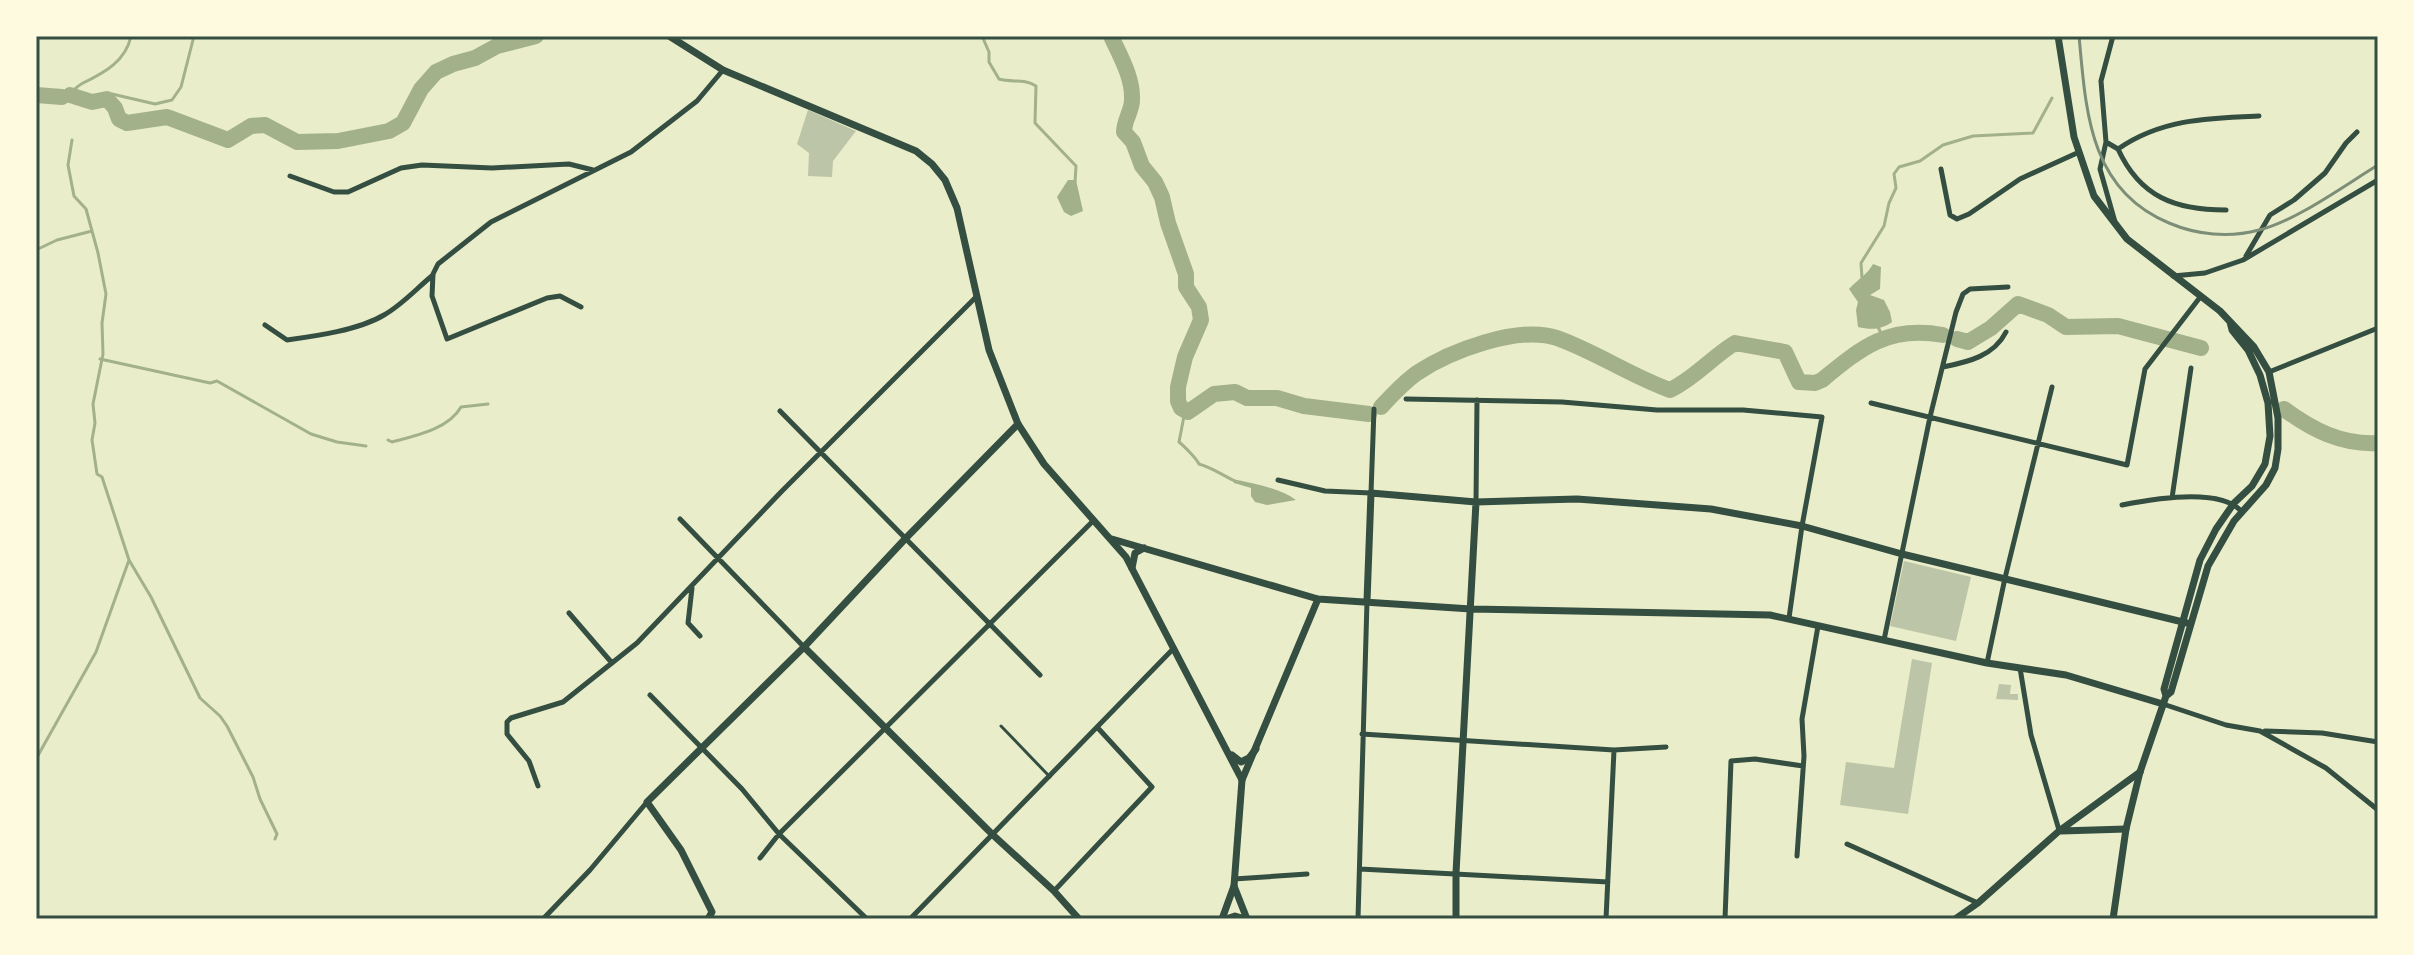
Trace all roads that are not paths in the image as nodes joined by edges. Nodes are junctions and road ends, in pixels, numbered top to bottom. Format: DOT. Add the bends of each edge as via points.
graph roads {
  1 [pos="669,36"];
  2 [pos="2058,36"];
  3 [pos="2113,36"];
  4 [pos="723,70"];
  5 [pos="2259,116"];
  6 [pos="2357,132"];
  7 [pos="2106,142"];
  8 [pos="2118,149"];
  9 [pos="2077,153"];
  10 [pos="1941,169"];
  11 [pos="594,170"];
  12 [pos="290,176"];
  13 [pos="2378,180"];
  14 [pos="2226,210"];
  15 [pos="2117,228"];
  16 [pos="2243,260"];
  17 [pos="433,274"];
  18 [pos="2172,276"];
  19 [pos="2008,287"];
  20 [pos="2201,296"];
  21 [pos="976,297"];
  22 [pos="581,307"];
  23 [pos="2230,320"];
  24 [pos="265,325"];
  25 [pos="2378,328"];
  26 [pos="2006,332"];
  27 [pos="1943,367"];
  28 [pos="2191,368"];
  29 [pos="2269,372"];
  30 [pos="2052,387"];
  31 [pos="1406,399"];
  32 [pos="1477,400"];
  33 [pos="1871,403"];
  34 [pos="1374,409"];
  35 [pos="780,411"];
  36 [pos="1930,417"];
  37 [pos="1018,424"];
  38 [pos="2037,444"];
  39 [pos="819,454"];
  40 [pos="1278,480"];
  41 [pos="1371,493"];
  42 [pos="2172,498"];
  43 [pos="1476,502"];
  44 [pos="2234,503"];
  45 [pos="2122,505"];
  46 [pos="2241,511"];
  47 [pos="680,519"];
  48 [pos="1093,521"];
  49 [pos="1802,526"];
  50 [pos="905,539"];
  51 [pos="1112,539"];
  52 [pos="1145,548"];
  53 [pos="1902,554"];
  54 [pos="718,559"];
  55 [pos="1132,568"];
  56 [pos="2005,578"];
  57 [pos="692,587"];
  58 [pos="1318,599"];
  59 [pos="1367,601"];
  60 [pos="1471,609"];
  61 [pos="569,613"];
  62 [pos="1789,618"];
  63 [pos="2186,622"];
  64 [pos="989,623"];
  65 [pos="1818,625"];
  66 [pos="700,636"];
  67 [pos="1884,640"];
  68 [pos="804,647"];
  69 [pos="1174,648"];
  70 [pos="612,663"];
  71 [pos="1987,663"];
  72 [pos="2020,668"];
  73 [pos="1040,675"];
  74 [pos="650,695"];
  75 [pos="2165,700"];
  76 [pos="886,726"];
  77 [pos="1001,726"];
  78 [pos="1097,727"];
  79 [pos="2260,731"];
  80 [pos="1362,734"];
  81 [pos="1464,742"];
  82 [pos="2378,742"];
  83 [pos="702,747"];
  84 [pos="1666,747"];
  85 [pos="1225,748"];
  86 [pos="1256,749"];
  87 [pos="1614,750"];
  88 [pos="1803,766"];
  89 [pos="2140,772"];
  90 [pos="1050,777"];
  91 [pos="1242,780"];
  92 [pos="538,786"];
  93 [pos="647,802"];
  94 [pos="2378,810"];
  95 [pos="2126,829"];
  96 [pos="2059,831"];
  97 [pos="779,834"];
  98 [pos="993,835"];
  99 [pos="1847,844"];
  100 [pos="1797,856"];
  101 [pos="760,858"];
  102 [pos="1360,869"];
  103 [pos="1456,873"];
  104 [pos="1307,874"];
  105 [pos="1608,882"];
  106 [pos="1234,883"];
  107 [pos="1054,891"];
  108 [pos="1978,903"];
  109 [pos="710,915"];
  110 [pos="543,919"];
  111 [pos="867,919"];
  112 [pos="910,919"];
  113 [pos="1079,919"];
  114 [pos="1224,919"];
  115 [pos="1246,919"];
  116 [pos="1358,919"];
  117 [pos="1456,919"];
  118 [pos="1606,919"];
  119 [pos="1725,919"];
  120 [pos="1955,919"];
  121 [pos="2113,919"];
  1 -- 4 [label="street"];
  2 -- 9 [label="street"];
  3 -- 7 [label="street" via="2101,81"];
  4 -- 11 [label="street" via="672,121 631,152"];
  4 -- 21 [label="street" via="884,136 932,164 957,208"];
  5 -- 8 [label="street" via="2179,121"];
  6 -- 16 [label="street" via="2325,173 2270,215"];
  7 -- 8 [label="street"];
  7 -- 15 [label="street" via="2100,169"];
  8 -- 14 [label="street" via="2127,169 2153,193 2202,210"];
  9 -- 10 [label="street" via="2020,179 1957,219 1950,215"];
  9 -- 15 [label="street" via="2094,196"];
  11 -- 12 [label="street" via="569,164 422,165 401,168 348,192"];
  11 -- 17 [label="street" via="491,222 448,255"];
  13 -- 16 [label="street"];
  15 -- 18 [label="street"];
  16 -- 18 [label="street" via="2205,273"];
  17 -- 22 [label="street" via="432,296 447,339 547,298 560,296"];
  17 -- 24 [label="street" via="384,316 358,325 287,340"];
  18 -- 20 [label="street"];
  19 -- 27 [label="street" via="1963,294"];
  20 -- 23 [label="street"];
  20 -- 38 [label="street" via="2145,369 2127,465"];
  21 -- 37 [label="street" via="997,374"];
  21 -- 39 [label="street"];
  23 -- 29 [label="street"];
  23 -- 44 [label="street" via="2260,375 2270,436 2265,464"];
  25 -- 29 [label="street"];
  26 -- 27 [label="street" via="1987,353"];
  27 -- 36 [label="street"];
  28 -- 42 [label="street"];
  29 -- 46 [label="street" via="2278,418 2275,468"];
  30 -- 38 [label="street"];
  31 -- 32 [label="street"];
  32 -- 43 [label="street"];
  32 -- 49 [label="street" via="1822,417"];
  33 -- 36 [label="street"];
  34 -- 41 [label="street"];
  35 -- 39 [label="street"];
  36 -- 38 [label="street"];
  36 -- 53 [label="street"];
  37 -- 48 [label="street"];
  37 -- 50 [label="street"];
  38 -- 56 [label="street"];
  39 -- 50 [label="street"];
  39 -- 54 [label="street"];
  40 -- 41 [label="street" via="1325,491"];
  41 -- 43 [label="street"];
  41 -- 59 [label="street"];
  42 -- 44 [label="street"];
  42 -- 45 [label="street"];
  43 -- 49 [label="street" via="1642,502"];
  43 -- 60 [label="street"];
  44 -- 46 [label="street"];
  44 -- 63 [label="street" via="2200,560"];
  46 -- 63 [label="street" via="2208,566"];
  47 -- 54 [label="street"];
  48 -- 51 [label="street"];
  48 -- 64 [label="street"];
  49 -- 53 [label="street"];
  49 -- 62 [label="street"];
  50 -- 64 [label="street"];
  50 -- 68 [label="street"];
  51 -- 52 [label="street"];
  51 -- 55 [label="street"];
  52 -- 55 [label="street" via="1135,553"];
  52 -- 58 [label="street"];
  53 -- 56 [label="street"];
  53 -- 67 [label="street"];
  54 -- 57 [label="street"];
  54 -- 68 [label="street"];
  55 -- 69 [label="street"];
  56 -- 63 [label="street"];
  56 -- 71 [label="street"];
  57 -- 66 [label="street" via="688,623"];
  57 -- 70 [label="street"];
  58 -- 59 [label="street"];
  58 -- 86 [label="street"];
  59 -- 60 [label="street"];
  59 -- 80 [label="street"];
  60 -- 62 [label="street"];
  60 -- 81 [label="street"];
  61 -- 70 [label="street"];
  62 -- 65 [label="street"];
  63 -- 75 [label="street"];
  64 -- 73 [label="street"];
  64 -- 76 [label="street"];
  65 -- 67 [label="street"];
  65 -- 88 [label="street" via="1802,719"];
  67 -- 71 [label="street"];
  68 -- 76 [label="street"];
  68 -- 83 [label="street"];
  69 -- 78 [label="street"];
  69 -- 85 [label="street"];
  70 -- 92 [label="street" via="563,702 507,722 507,734 529,761"];
  71 -- 72 [label="street"];
  72 -- 75 [label="street"];
  72 -- 96 [label="street" via="2031,735"];
  74 -- 83 [label="street"];
  75 -- 79 [label="street" via="2226,725"];
  75 -- 89 [label="street"];
  76 -- 97 [label="street"];
  76 -- 98 [label="street"];
  77 -- 90 [label="lane"];
  78 -- 90 [label="street"];
  78 -- 107 [label="street" via="1152,787"];
  79 -- 82 [label="street"];
  79 -- 94 [label="street" via="2326,768"];
  80 -- 81 [label="street"];
  80 -- 102 [label="street"];
  81 -- 87 [label="street"];
  81 -- 103 [label="street"];
  83 -- 93 [label="street"];
  83 -- 97 [label="street"];
  84 -- 87 [label="street"];
  85 -- 86 [label="street" via="1241,762"];
  85 -- 91 [label="street"];
  86 -- 91 [label="street"];
  87 -- 105 [label="street"];
  88 -- 100 [label="street"];
  88 -- 119 [label="street" via="1731,761"];
  89 -- 95 [label="street"];
  89 -- 96 [label="street"];
  90 -- 98 [label="street"];
  91 -- 106 [label="street"];
  93 -- 109 [label="street" via="681,850"];
  93 -- 110 [label="street"];
  95 -- 96 [label="street"];
  95 -- 121 [label="street"];
  96 -- 108 [label="street"];
  97 -- 101 [label="street"];
  97 -- 111 [label="street"];
  98 -- 107 [label="street"];
  98 -- 112 [label="street"];
  99 -- 108 [label="street"];
  102 -- 103 [label="street"];
  102 -- 116 [label="street"];
  103 -- 105 [label="street"];
  103 -- 117 [label="street"];
  104 -- 106 [label="street"];
  105 -- 118 [label="street"];
  106 -- 114 [label="street"];
  106 -- 115 [label="street"];
  107 -- 113 [label="street"];
  108 -- 120 [label="street"];
  114 -- 115 [label="street"];
}
